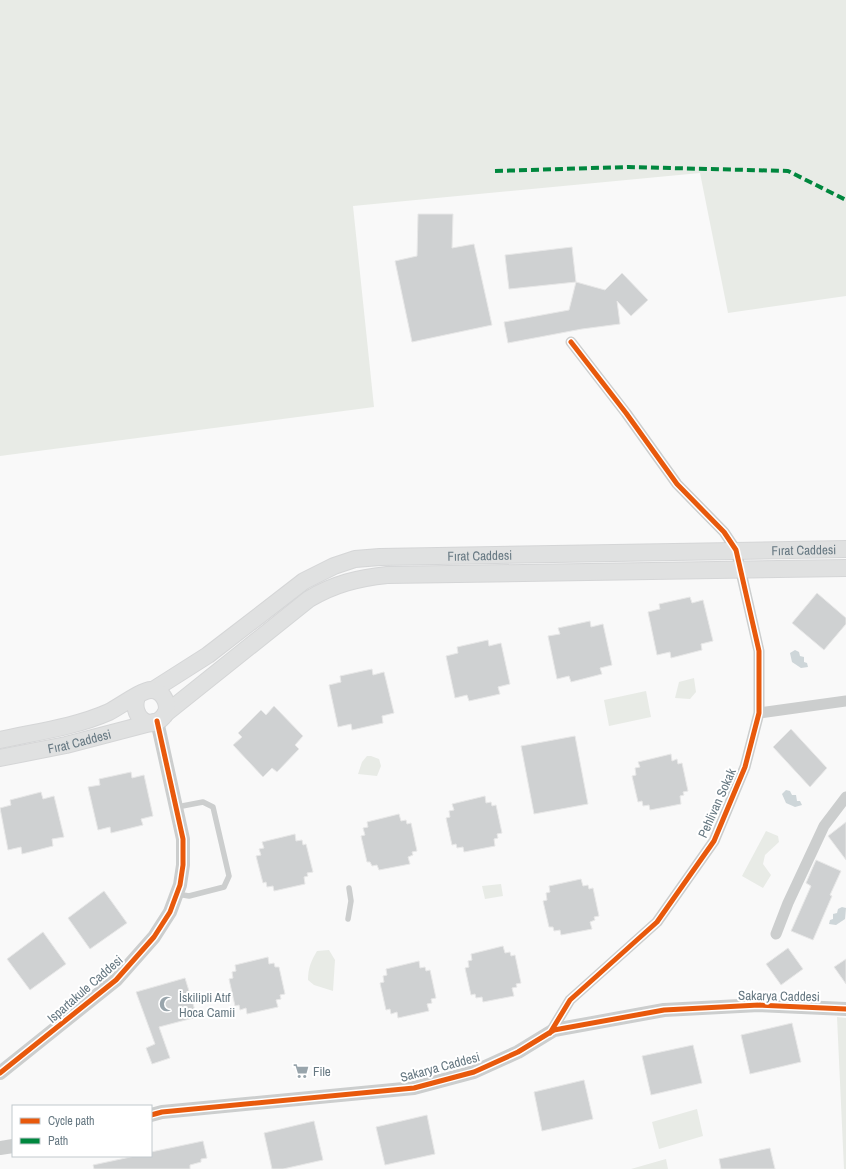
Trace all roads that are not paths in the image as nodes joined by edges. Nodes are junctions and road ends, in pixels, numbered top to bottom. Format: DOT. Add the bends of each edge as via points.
graph roads {
  1 [pos="571,342"];
  2 [pos="846,549"];
  3 [pos="736,550"];
  4 [pos="846,568"];
  5 [pos="742,570"];
  6 [pos="153,690"];
  7 [pos="137,696"];
  8 [pos="846,701"];
  9 [pos="759,713"];
  10 [pos="161,718"];
  11 [pos="0,740"];
  12 [pos="0,758"];
  13 [pos="846,797"];
  14 [pos="176,807"];
  15 [pos="349,888"];
  16 [pos="176,894"];
  17 [pos="348,919"];
  18 [pos="776,934"];
  19 [pos="846,1009"];
  20 [pos="550,1033"];
  21 [pos="0,1073"];
  22 [pos="152,1115"];
  23 [pos="12,1146"];
  24 [pos="0,1148"];
  1 -- 3 [label="street, Pehlivan Sokak" via="626,412 676,484 724,532"];
  2 -- 3 [label="main road, Fırat Caddesi"];
  3 -- 5 [label="street, Pehlivan Sokak"];
  3 -- 6 [label="main road, Fırat Caddesi" via="355,559 304,581 208,655"];
  4 -- 5 [label="main road, Fırat Caddesi"];
  5 -- 9 [label="street, Pehlivan Sokak" via="759,651"];
  5 -- 10 [label="main road, Fırat Caddesi" via="387,575 348,582 328,588 309,599"];
  6 -- 7 [label="main road"];
  6 -- 10 [label="main road" via="165,700 167,708"];
  7 -- 10 [label="main road" via="135,708 138,717 147,722"];
  7 -- 11 [label="main road, Fırat Caddesi" via="85,722"];
  8 -- 9 [label="street"];
  9 -- 20 [label="street, Pehlivan Sokak" via="745,767 714,841 657,922 570,1000"];
  10 -- 12 [label="main road, Fırat Caddesi" via="66,745"];
  10 -- 14 [label="street, Ispartakule Caddesi"];
  13 -- 18 [label="street" via="824,826"];
  14 -- 16 [label="street, Ispartakule Caddesi" via="183,839 183,865"];
  14 -- 16 [label="lane" via="203,802 214,807 229,876 224,887 189,896"];
  15 -- 17 [label="lane" via="351,901"];
  16 -- 21 [label="street, Ispartakule Caddesi" via="170,912 154,937 116,980"];
  19 -- 20 [label="street, Sakarya Caddesi" via="759,1005 664,1010 554,1030"];
  20 -- 22 [label="street, Sakarya Caddesi" via="518,1052 474,1072 414,1088 307,1100 241,1103"];
  23 -- 24 [label="street"];
}
